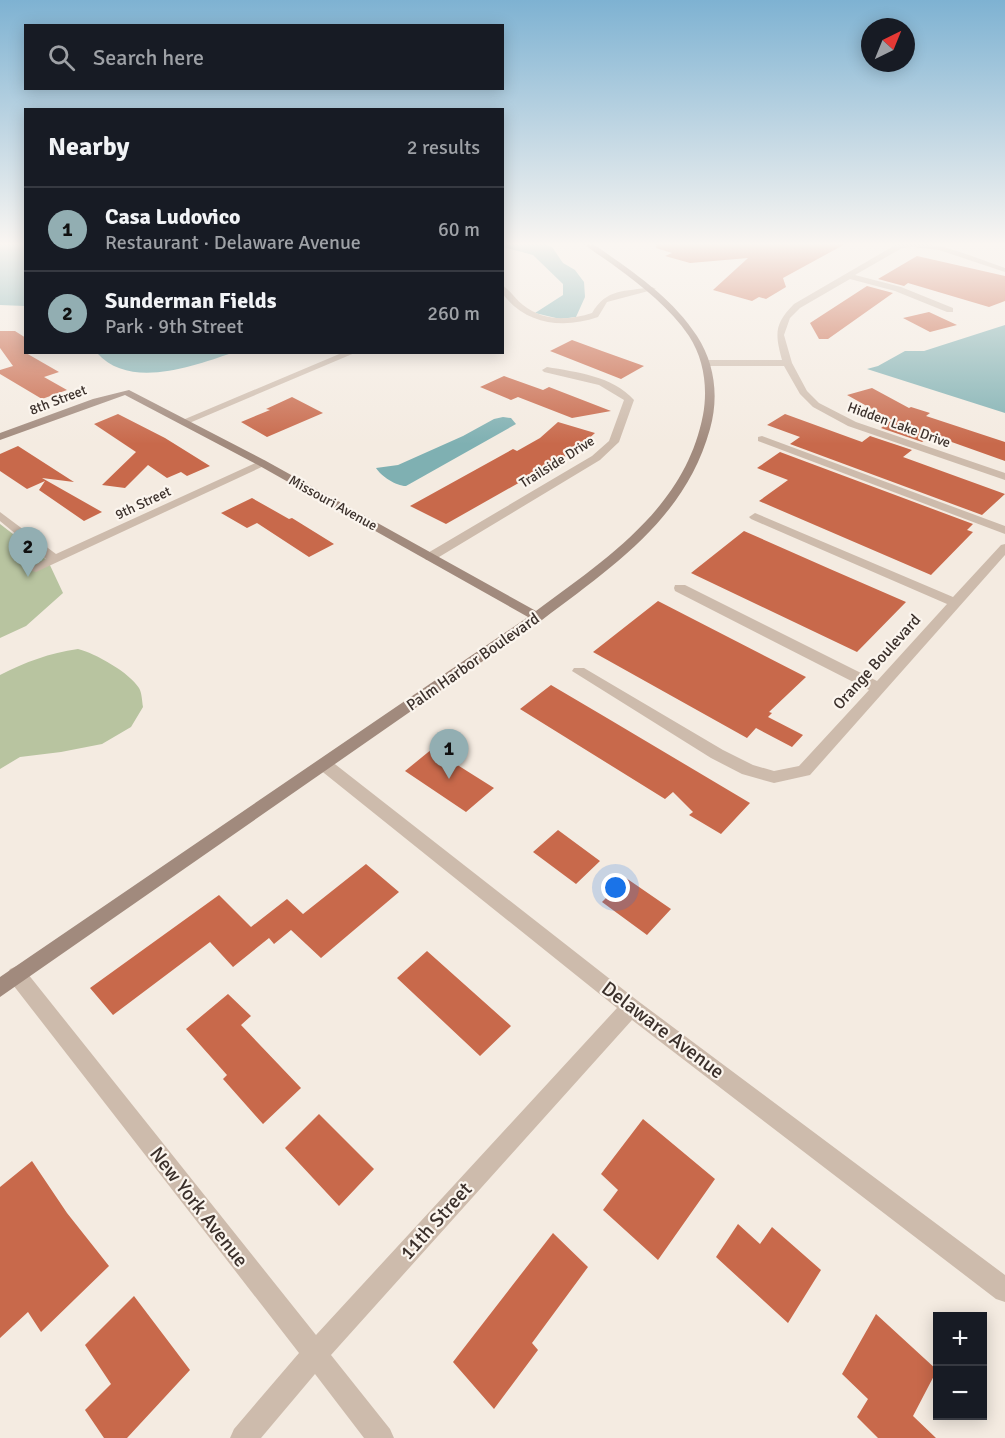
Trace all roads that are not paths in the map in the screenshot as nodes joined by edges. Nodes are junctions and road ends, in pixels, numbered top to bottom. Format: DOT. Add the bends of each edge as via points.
graph roads {
  1 [pos="523,310"];
  2 [pos="598,310"];
  3 [pos="670,310"];
  4 [pos="793,310"];
  5 [pos="348,354"];
  6 [pos="706,363"];
  7 [pos="787,363"];
  8 [pos="547,370"];
  9 [pos="126,392"];
  10 [pos="183,422"];
  11 [pos="0,437"];
  12 [pos="762,439"];
  13 [pos="262,464"];
  14 [pos="1005,477"];
  15 [pos="0,514"];
  16 [pos="755,517"];
  17 [pos="1005,530"];
  18 [pos="1005,548"];
  19 [pos="430,557"];
  20 [pos="55,560"];
  21 [pos="36,568"];
  22 [pos="680,588"];
  23 [pos="955,603"];
  24 [pos="537,617"];
  25 [pos="579,671"];
  26 [pos="878,688"];
  27 [pos="326,765"];
  28 [pos="9,982"];
  29 [pos="631,1007"];
  30 [pos="1005,1290"];
  31 [pos="314,1355"];
  32 [pos="243,1438"];
  33 [pos="381,1438"];
  1 -- 2 [label="street" via="536,318 566,322 595,315"];
  3 -- 6 [label="main road, Palm Harbor Boulevard" via="694,337"];
  4 -- 7 [label="street, Hidden Lake Drive" via="780,335"];
  5 -- 10 [label="street"];
  6 -- 7 [label="street"];
  6 -- 24 [label="main road, Palm Harbor Boulevard" via="708,421 680,489 619,554"];
  7 -- 14 [label="street, Hidden Lake Drive" via="803,392 816,405 852,424"];
  8 -- 19 [label="street, Trailside Drive" via="581,375 623,393 629,400 614,442 596,458"];
  9 -- 10 [label="main road, Missouri Avenue"];
  9 -- 11 [label="main road, 8th Street"];
  10 -- 13 [label="main road, Missouri Avenue"];
  12 -- 17 [label="street"];
  13 -- 19 [label="main road, Missouri Avenue"];
  13 -- 20 [label="street, 9th Street"];
  15 -- 20 [label="street"];
  16 -- 23 [label="street"];
  18 -- 23 [label="street, Orange Boulevard"];
  19 -- 24 [label="main road, Missouri Avenue"];
  20 -- 21 [label="street, 9th Street"];
  22 -- 26 [label="street"];
  23 -- 26 [label="street, Orange Boulevard"];
  24 -- 27 [label="main road, Palm Harbor Boulevard"];
  25 -- 26 [label="street, Orange Boulevard" via="717,754 774,777 804,771"];
  27 -- 28 [label="main road, Palm Harbor Boulevard"];
  27 -- 29 [label="street, Delaware Avenue"];
  28 -- 31 [label="street, New York Avenue"];
  29 -- 30 [label="street, Delaware Avenue"];
  29 -- 31 [label="street, 11th Street"];
  31 -- 32 [label="street, 11th Street"];
  31 -- 33 [label="street, New York Avenue"];
}
